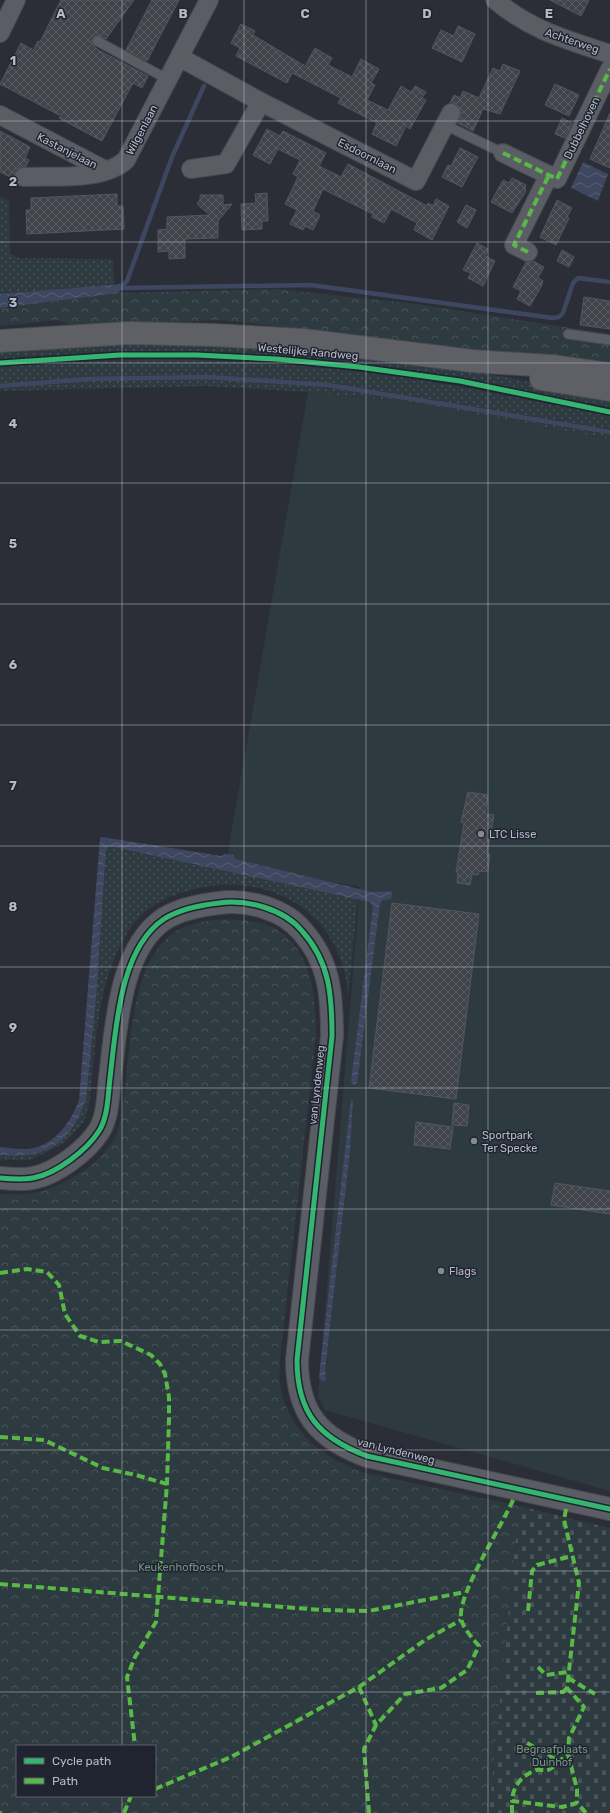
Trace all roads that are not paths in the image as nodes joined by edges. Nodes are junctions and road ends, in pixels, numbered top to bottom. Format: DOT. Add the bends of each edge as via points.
graph roads {
  1 [pos="16,0"];
  2 [pos="210,0"];
  3 [pos="495,0"];
  4 [pos="4,15"];
  5 [pos="0,33"];
  6 [pos="97,42"];
  7 [pos="610,54"];
  8 [pos="181,58"];
  9 [pos="610,69"];
  10 [pos="169,80"];
  11 [pos="261,102"];
  12 [pos="0,115"];
  13 [pos="448,119"];
  14 [pos="503,153"];
  15 [pos="191,169"];
  16 [pos="105,170"];
  17 [pos="549,175"];
  18 [pos="24,177"];
  19 [pos="528,252"];
  20 [pos="568,334"];
  21 [pos="610,340"];
  22 [pos="0,341"];
  23 [pos="472,361"];
  24 [pos="610,374"];
  25 [pos="610,390"];
  26 [pos="0,1178"];
  27 [pos="610,1509"];
  1 -- 4 [label="street"];
  2 -- 8 [label="street, Wilgenlaan"];
  3 -- 7 [label="street, Achterweg" via="509,12 548,34"];
  4 -- 5 [label="street"];
  6 -- 10 [label="lane"];
  8 -- 10 [label="street, Wilgenlaan"];
  8 -- 11 [label="street, Esdoornlaan"];
  9 -- 17 [label="street, Dubbelhoven" via="557,179"];
  10 -- 16 [label="street, Wilgenlaan" via="126,160 113,169"];
  11 -- 13 [label="street, Esdoornlaan" via="416,181"];
  11 -- 15 [label="street" via="226,164"];
  12 -- 16 [label="street, Kastanjelaan"];
  13 -- 14 [label="lane, Esdoornlaan"];
  14 -- 17 [label="street"];
  16 -- 18 [label="street, Kastanjelaan" via="94,175"];
  17 -- 19 [label="street" via="514,245"];
  20 -- 21 [label="lane"];
  22 -- 23 [label="main road, Westelijke Randweg" via="129,333 214,335 303,340"];
  23 -- 24 [label="main road, Westelijke Randweg" via="551,366"];
  23 -- 25 [label="main road, Westelijke Randweg" via="524,376"];
  26 -- 27 [label="street, van Lyndenweg" via="35,1178 57,1168 75,1158 100,1130 106,1110 123,986 135,956 147,936 164,919 180,912 221,903 261,907 280,913 310,940 322,962 330,988 332,1010 332,1036 297,1360 297,1381 303,1402 312,1419 335,1442 367,1456"];
}
